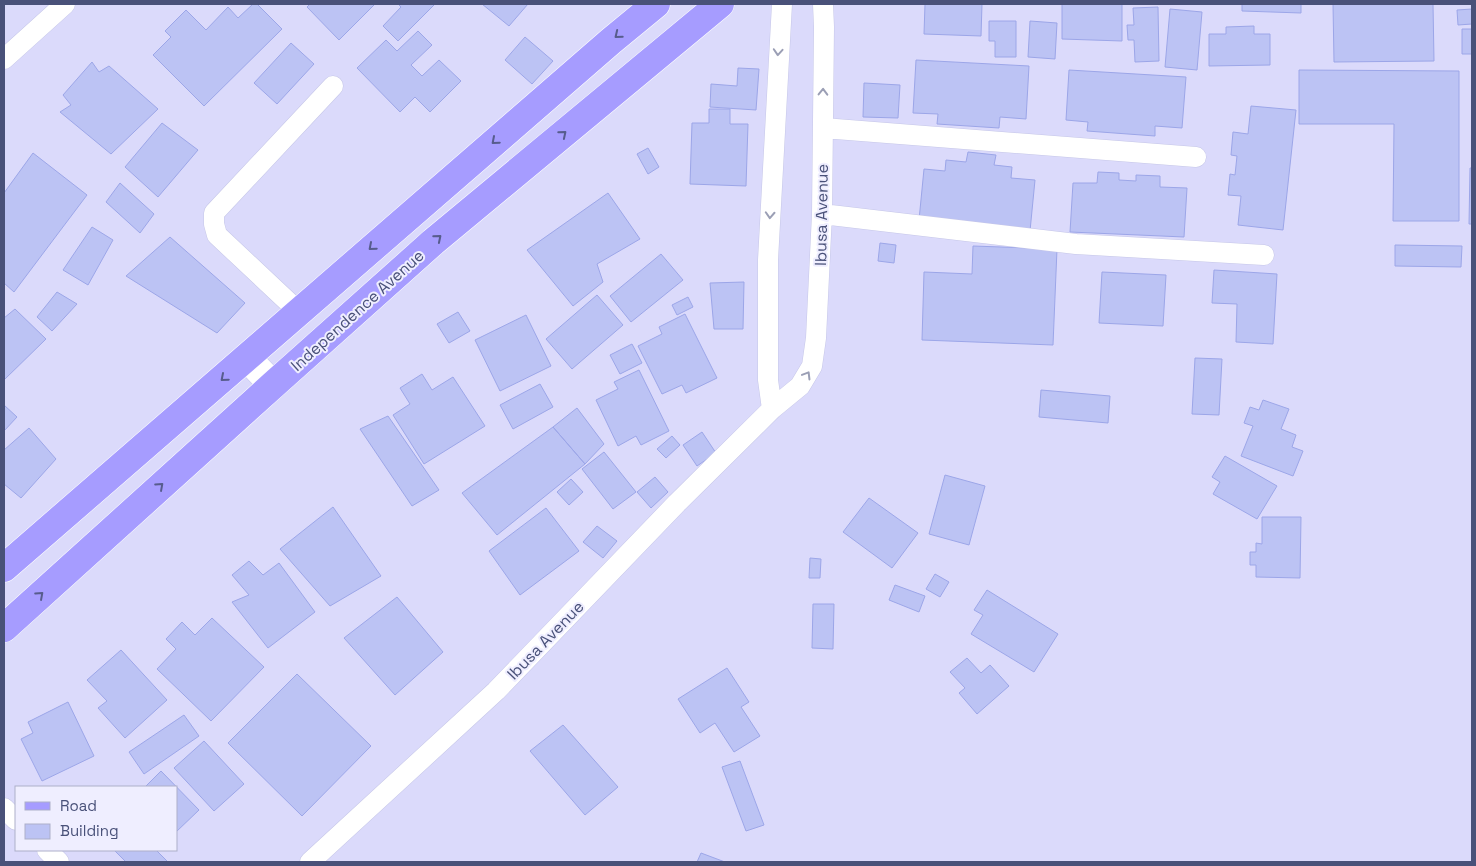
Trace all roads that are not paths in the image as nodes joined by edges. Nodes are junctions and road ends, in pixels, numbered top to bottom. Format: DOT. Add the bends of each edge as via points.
graph roads {
  1 [pos="65,4"];
  2 [pos="656,4"];
  3 [pos="720,4"];
  4 [pos="782,4"];
  5 [pos="823,4"];
  6 [pos="4,60"];
  7 [pos="333,86"];
  8 [pos="823,128"];
  9 [pos="1196,157"];
  10 [pos="822,214"];
  11 [pos="1264,255"];
  12 [pos="299,312"];
  13 [pos="247,358"];
  14 [pos="273,385"];
  15 [pos="772,409"];
  16 [pos="4,568"];
  17 [pos="4,628"];
  18 [pos="4,808"];
  19 [pos="15,819"];
  20 [pos="48,851"];
  21 [pos="59,862"];
  22 [pos="310,862"];
  1 -- 6 [label="street"];
  2 -- 12 [label="main road, one-way"];
  14 -- 3 [label="main road, Independence Avenue, one-way" via="434,242"];
  4 -- 15 [label="street, one-way" via="768,260 768,380"];
  8 -- 5 [label="street, Ibusa Avenue, one-way"];
  7 -- 12 [label="street" via="214,213 218,235"];
  8 -- 9 [label="street"];
  8 -- 10 [label="street, Ibusa Avenue"];
  10 -- 11 [label="street" via="1076,244"];
  15 -- 10 [label="street, Ibusa Avenue, one-way" via="800,386 812,366"];
  12 -- 13 [label="main road"];
  13 -- 14 [label="main road"];
  13 -- 16 [label="main road, one-way"];
  17 -- 14 [label="main road, Independence Avenue, one-way"];
  15 -- 22 [label="street, Ibusa Avenue" via="496,691"];
  18 -- 19 [label="street"];
  20 -- 21 [label="street"];
}
